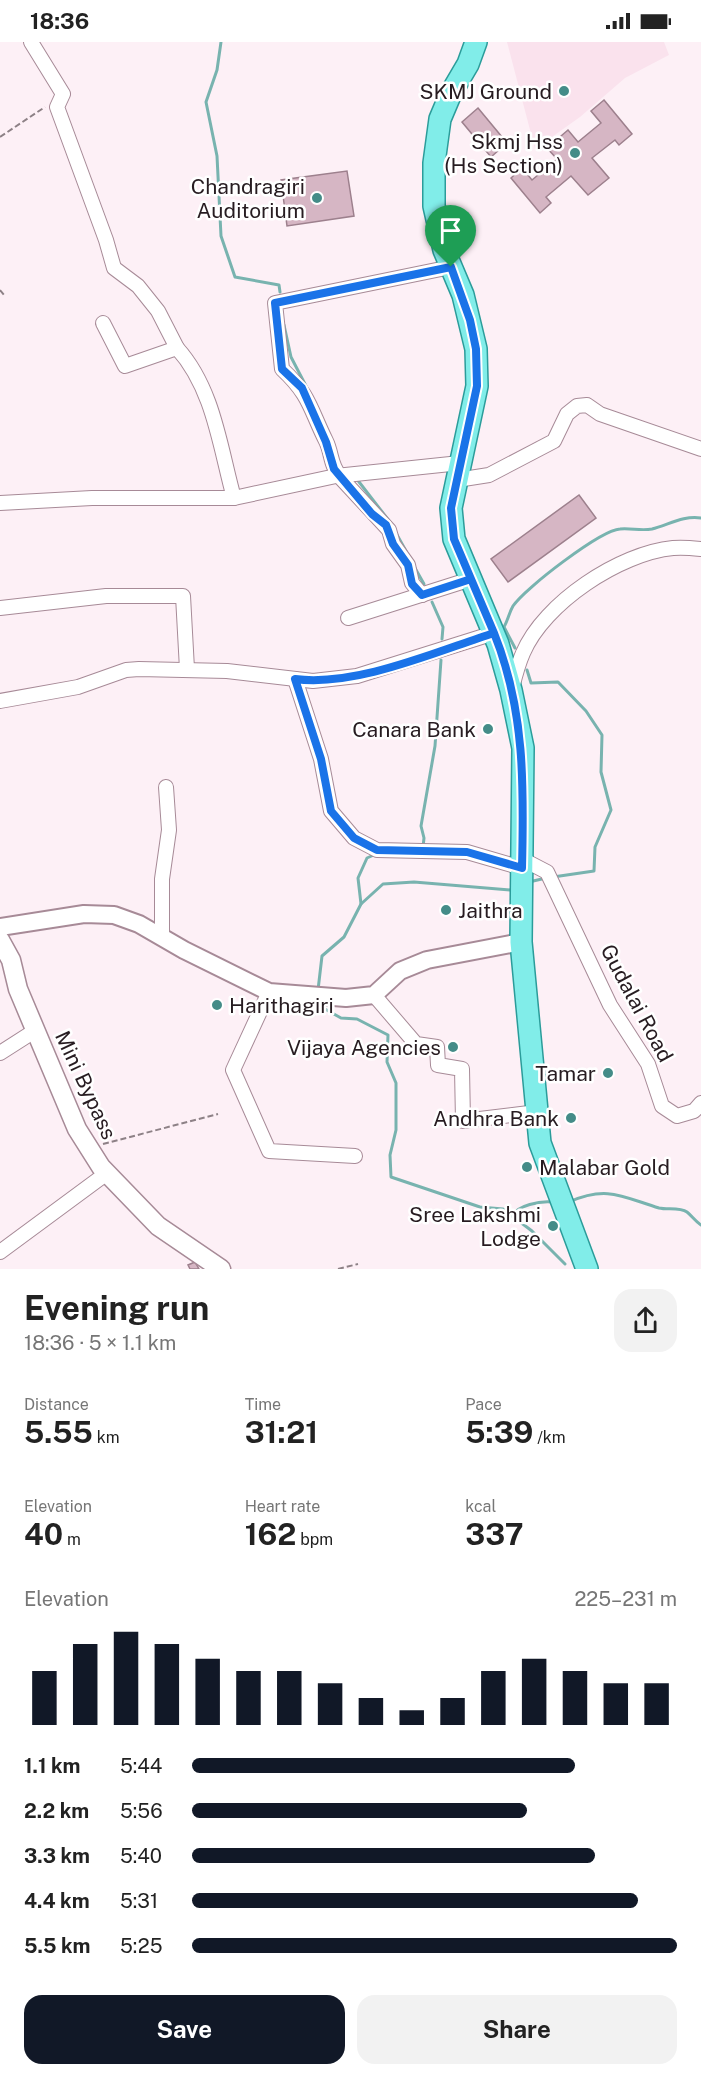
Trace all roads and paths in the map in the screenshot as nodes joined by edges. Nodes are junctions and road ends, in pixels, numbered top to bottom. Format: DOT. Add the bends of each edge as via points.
graph roads {
  1 [pos="31,42"];
  2 [pos="476,42"];
  3 [pos="63,94"];
  4 [pos="0,137"];
  5 [pos="451,267"];
  6 [pos="0,290"];
  7 [pos="4,295"];
  8 [pos="103,323"];
  9 [pos="177,348"];
  10 [pos="701,449"];
  11 [pos="459,472"];
  12 [pos="339,476"];
  13 [pos="234,498"];
  14 [pos="0,503"];
  15 [pos="701,549"];
  16 [pos="471,579"];
  17 [pos="422,595"];
  18 [pos="0,608"];
  19 [pos="348,618"];
  20 [pos="494,633"];
  21 [pos="187,669"];
  22 [pos="295,679"];
  23 [pos="511,690"];
  24 [pos="0,701"];
  25 [pos="166,788"];
  26 [pos="522,874"];
  27 [pos="0,927"];
  28 [pos="162,937"];
  29 [pos="0,940"];
  30 [pos="521,942"];
  31 [pos="6,962"];
  32 [pos="269,992"];
  33 [pos="374,995"];
  34 [pos="36,1030"];
  35 [pos="0,1053"];
  36 [pos="701,1103"];
  37 [pos="537,1112"];
  38 [pos="218,1114"];
  39 [pos="89,1149"];
  40 [pos="355,1156"];
  41 [pos="107,1173"];
  42 [pos="0,1251"];
  43 [pos="357,1264"];
  44 [pos="221,1269"];
  45 [pos="338,1269"];
  46 [pos="587,1269"];
  1 -- 3 [label="street"];
  2 -- 5 [label="main road" via="440,119 434,163 434,206"];
  3 -- 4 [label="path"];
  3 -- 9 [label="street" via="57,107 114,268 138,286 158,311"];
  5 -- 11 [label="main road" via="463,295 476,349 477,386"];
  5 -- 12 [label="street" via="275,303 282,369 302,388"];
  6 -- 7 [label="path"];
  8 -- 9 [label="street" via="125,366"];
  9 -- 13 [label="street" via="199,382 220,437"];
  10 -- 11 [label="street" via="633,427 587,405 577,406 567,414 554,441 489,475"];
  11 -- 12 [label="street"];
  11 -- 16 [label="main road" via="451,508 454,539"];
  12 -- 13 [label="street"];
  12 -- 17 [label="street" via="386,525 393,544 408,565 412,584"];
  13 -- 14 [label="street" via="92,498"];
  15 -- 23 [label="street" via="672,548 633,559 588,579 547,617 523,651"];
  16 -- 17 [label="street"];
  16 -- 20 [label="main road"];
  17 -- 19 [label="street"];
  18 -- 21 [label="street" via="106,596 183,596"];
  20 -- 22 [label="street" via="357,676"];
  20 -- 23 [label="main road"];
  21 -- 22 [label="street"];
  21 -- 24 [label="street" via="126,670 78,687"];
  22 -- 26 [label="street" via="321,759 331,811 354,838 377,850 467,852"];
  23 -- 26 [label="main road" via="523,748"];
  25 -- 28 [label="street" via="169,830 162,879"];
  26 -- 30 [label="main road"];
  26 -- 36 [label="street, Gudalai Road" via="547,872 610,1005 648,1064 662,1106 677,1116 694,1111"];
  27 -- 28 [label="street" via="84,914 114,915"];
  28 -- 32 [label="street"];
  29 -- 31 [label="main road, Mini Bypass"];
  30 -- 33 [label="street" via="427,960 400,971"];
  30 -- 37 [label="main road"];
  31 -- 34 [label="main road, Mini Bypass"];
  32 -- 33 [label="street" via="346,999"];
  32 -- 40 [label="street" via="233,1070 269,1152"];
  33 -- 37 [label="street" via="416,1044 437,1047 438,1065 462,1069 463,1121"];
  34 -- 35 [label="street"];
  34 -- 39 [label="main road, Mini Bypass"];
  37 -- 46 [label="main road" via="540,1143"];
  38 -- 39 [label="path"];
  39 -- 41 [label="main road, Mini Bypass"];
  41 -- 42 [label="street"];
  41 -- 44 [label="main road, Mini Bypass" via="158,1226"];
  43 -- 45 [label="path"];
}
